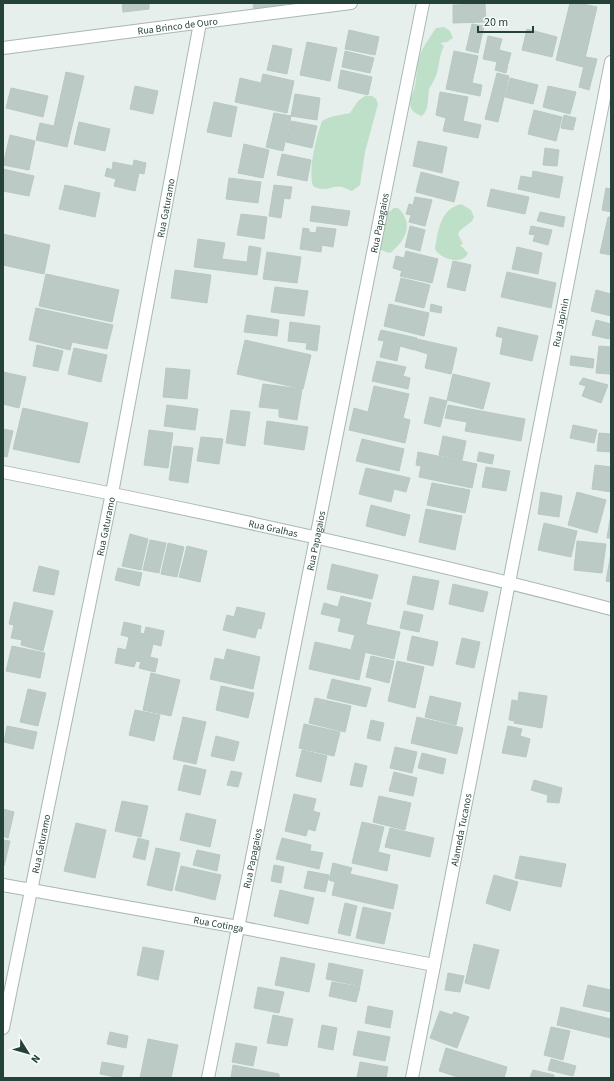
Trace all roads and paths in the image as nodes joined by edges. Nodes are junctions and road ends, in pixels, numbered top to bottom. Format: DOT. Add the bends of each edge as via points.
graph roads {
  1 [pos="352,3"];
  2 [pos="423,3"];
  3 [pos="200,23"];
  4 [pos="3,48"];
  5 [pos="611,62"];
  6 [pos="3,472"];
  7 [pos="112,493"];
  8 [pos="317,538"];
  9 [pos="509,582"];
  10 [pos="611,609"];
  11 [pos="3,885"];
  12 [pos="30,890"];
  13 [pos="238,927"];
  14 [pos="434,965"];
  15 [pos="3,1028"];
  16 [pos="208,1078"];
  17 [pos="412,1078"];
  1 -- 3 [label="street, Rua Brinco de Ouro"];
  2 -- 8 [label="street, Rua Papagaios"];
  3 -- 4 [label="street, Rua Brinco de Ouro"];
  3 -- 7 [label="street, Rua Gaturamo"];
  5 -- 9 [label="street, Rua Japinin"];
  6 -- 7 [label="street, Rua Gralhas"];
  7 -- 8 [label="street, Rua Gralhas"];
  7 -- 12 [label="street, Rua Gaturamo"];
  8 -- 9 [label="street, Rua Gralhas"];
  8 -- 13 [label="street, Rua Papagaios"];
  9 -- 10 [label="street, Rua Gralhas"];
  9 -- 14 [label="street, Alameda Tucanos"];
  11 -- 12 [label="street, Rua Cotinga"];
  12 -- 13 [label="street, Rua Cotinga"];
  12 -- 15 [label="street, Rua Gaturamo"];
  13 -- 14 [label="street, Rua Cotinga"];
  13 -- 16 [label="street, Rua Papagaios"];
  14 -- 17 [label="street, Alameda Tucanos"];
}
